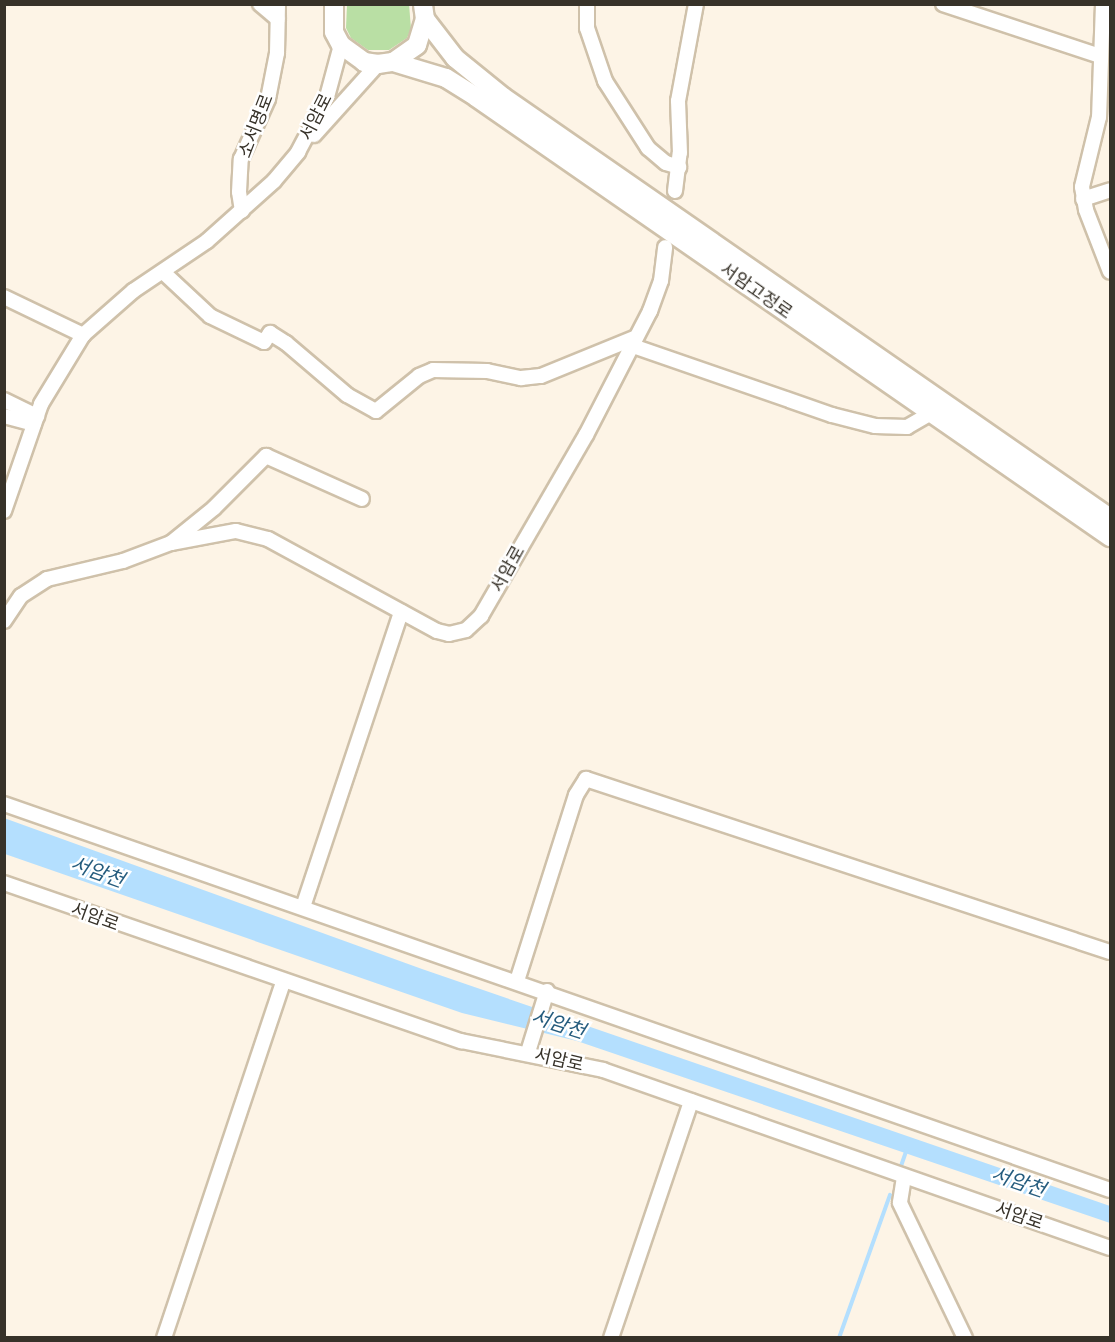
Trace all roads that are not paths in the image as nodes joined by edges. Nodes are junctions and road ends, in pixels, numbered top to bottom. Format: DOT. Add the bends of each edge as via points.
graph roads {
  1 [pos="260,4"];
  2 [pos="587,4"];
  3 [pos="696,4"];
  4 [pos="943,4"];
  5 [pos="1103,4"];
  6 [pos="330,9"];
  7 [pos="278,12"];
  8 [pos="424,12"];
  9 [pos="341,45"];
  10 [pos="1100,56"];
  11 [pos="386,63"];
  12 [pos="298,152"];
  13 [pos="680,167"];
  14 [pos="1110,190"];
  15 [pos="675,191"];
  16 [pos="1083,199"];
  17 [pos="242,211"];
  18 [pos="665,247"];
  19 [pos="163,272"];
  20 [pos="1110,272"];
  21 [pos="4,297"];
  22 [pos="83,335"];
  23 [pos="632,342"];
  24 [pos="4,400"];
  25 [pos="931,413"];
  26 [pos="4,416"];
  27 [pos="35,420"];
  28 [pos="362,499"];
  29 [pos="4,510"];
  30 [pos="1110,518"];
  31 [pos="1110,537"];
  32 [pos="171,543"];
  33 [pos="401,612"];
  34 [pos="4,621"];
  35 [pos="4,804"];
  36 [pos="4,883"];
  37 [pos="303,907"];
  38 [pos="1110,952"];
  39 [pos="517,981"];
  40 [pos="283,983"];
  41 [pos="546,996"];
  42 [pos="529,1049"];
  43 [pos="690,1101"];
  44 [pos="904,1177"];
  45 [pos="1110,1190"];
  46 [pos="1110,1248"];
  47 [pos="164,1338"];
  48 [pos="612,1338"];
  49 [pos="965,1338"];
  1 -- 7 [label="street"];
  2 -- 13 [label="street" via="587,28 605,81 648,147 666,163"];
  3 -- 13 [label="street" via="678,101"];
  4 -- 10 [label="street"];
  5 -- 10 [label="street"];
  6 -- 9 [label="main road"];
  7 -- 17 [label="street, 소서명로" via="277,53 268,99 241,159"];
  8 -- 11 [label="main road" via="417,45"];
  8 -- 30 [label="main road, 서암고정로" via="455,58 503,97"];
  9 -- 11 [label="main road, 서암고정로" via="364,62"];
  9 -- 12 [label="street, 서암로" via="327,97"];
  10 -- 16 [label="street" via="1099,117 1083,179"];
  11 -- 12 [label="street"];
  11 -- 25 [label="main road, 서암고정로" via="446,78 476,97"];
  12 -- 17 [label="street, 서암로"];
  13 -- 15 [label="street"];
  14 -- 16 [label="street"];
  16 -- 20 [label="street"];
  17 -- 19 [label="street, 서암로"];
  18 -- 23 [label="street, 서암로" via="656,296"];
  19 -- 22 [label="street, 서암로" via="133,291"];
  19 -- 23 [label="street" via="210,316 264,342 270,333 347,395 376,411 419,376 433,370 487,371 521,378 542,376"];
  21 -- 22 [label="street"];
  22 -- 27 [label="street, 서암로"];
  23 -- 25 [label="street" via="832,415 875,426 907,427"];
  23 -- 33 [label="street, 서암로" via="586,435 481,616 466,630 449,634"];
  24 -- 27 [label="street"];
  25 -- 31 [label="main road, 서암고정로"];
  26 -- 27 [label="street"];
  27 -- 29 [label="street, 서암로"];
  28 -- 32 [label="street" via="266,456 214,508"];
  32 -- 33 [label="street, 서암로" via="251,532"];
  32 -- 34 [label="street, 서암로" via="123,561 47,579 21,596"];
  33 -- 37 [label="street"];
  35 -- 37 [label="street"];
  36 -- 40 [label="street, 서암로"];
  37 -- 39 [label="street"];
  38 -- 39 [label="street" via="586,779 576,795"];
  39 -- 41 [label="street"];
  40 -- 42 [label="street, 서암로" via="461,1041"];
  40 -- 47 [label="street"];
  41 -- 42 [label="street"];
  41 -- 45 [label="street"];
  42 -- 43 [label="street, 서암로"];
  43 -- 44 [label="street, 서암로"];
  43 -- 48 [label="street"];
  44 -- 46 [label="street, 서암로"];
  44 -- 49 [label="street" via="900,1203"];
}
